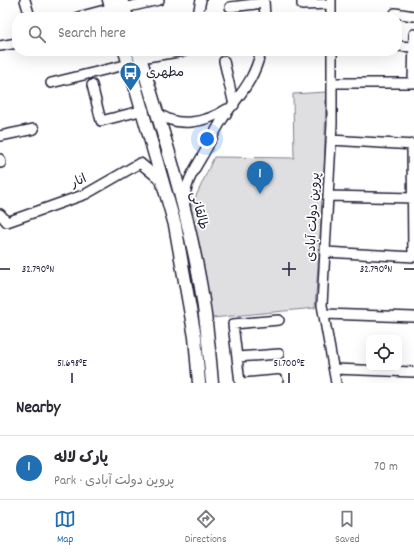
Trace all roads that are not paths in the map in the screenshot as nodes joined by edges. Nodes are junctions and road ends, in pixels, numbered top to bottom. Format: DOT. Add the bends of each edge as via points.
graph roads {
  1 [pos="25,0"];
  2 [pos="159,0"];
  3 [pos="201,0"];
  4 [pos="302,0"];
  5 [pos="264,2"];
  6 [pos="331,2"];
  7 [pos="230,7"];
  8 [pos="118,8"];
  9 [pos="29,12"];
  10 [pos="100,12"];
  11 [pos="198,12"];
  12 [pos="265,12"];
  13 [pos="402,14"];
  14 [pos="414,16"];
  15 [pos="414,34"];
  16 [pos="414,39"];
  17 [pos="12,44"];
  18 [pos="0,46"];
  19 [pos="402,46"];
  20 [pos="414,47"];
  21 [pos="150,56"];
  22 [pos="259,56"];
  23 [pos="332,56"];
  24 [pos="136,58"];
  25 [pos="224,61"];
  26 [pos="51,83"];
  27 [pos="334,83"];
  28 [pos="413,83"];
  29 [pos="92,85"];
  30 [pos="234,104"];
  31 [pos="144,110"];
  32 [pos="156,111"];
  33 [pos="34,129"];
  34 [pos="0,136"];
  35 [pos="331,140"];
  36 [pos="413,145"];
  37 [pos="164,182"];
  38 [pos="328,196"];
  39 [pos="413,198"];
  40 [pos="0,214"];
  41 [pos="186,218"];
  42 [pos="325,252"];
  43 [pos="413,257"];
  44 [pos="324,314"];
  45 [pos="414,317"];
  46 [pos="279,320"];
  47 [pos="279,354"];
  48 [pos="237,357"];
  49 [pos="334,369"];
  50 [pos="414,372"];
  51 [pos="278,380"];
  52 [pos="256,382"];
  53 [pos="199,383"];
  54 [pos="212,383"];
  55 [pos="240,383"];
  56 [pos="244,383"];
  57 [pos="336,383"];
  1 -- 9 [label="street"];
  2 -- 8 [label="street"];
  3 -- 11 [label="street"];
  4 -- 6 [label="street" via="302,5"];
  5 -- 7 [label="street"];
  5 -- 12 [label="street"];
  8 -- 10 [label="street"];
  13 -- 14 [label="street"];
  15 -- 16 [label="street"];
  16 -- 20 [label="street"];
  17 -- 18 [label="street"];
  19 -- 20 [label="street"];
  20 -- 28 [label="street"];
  21 -- 24 [label="street"];
  22 -- 30 [label="street" via="253,76"];
  23 -- 27 [label="street, پروین دولت آبادی"];
  24 -- 26 [label="street"];
  24 -- 31 [label="main road, طالقانی"];
  24 -- 32 [label="main road, طالقانی"];
  25 -- 30 [label="street"];
  27 -- 28 [label="street"];
  27 -- 35 [label="street, پروین دولت آبادی"];
  29 -- 31 [label="street" via="101,121"];
  30 -- 32 [label="street" via="217,116 196,122 163,118"];
  30 -- 41 [label="street" via="188,183 184,196"];
  31 -- 37 [label="main road, طالقانی"];
  32 -- 41 [label="main road, طالقانی"];
  33 -- 34 [label="street"];
  35 -- 36 [label="street"];
  35 -- 38 [label="street, پروین دولت آبادی"];
  36 -- 39 [label="street"];
  37 -- 40 [label="street, انار" via="140,163 86,194 7,222"];
  37 -- 53 [label="main road, طالقانی" via="186,282"];
  38 -- 39 [label="street"];
  38 -- 42 [label="street, پروین دولت آبادی"];
  39 -- 43 [label="street"];
  41 -- 54 [label="main road, طالقانی" via="199,278"];
  42 -- 43 [label="street"];
  42 -- 44 [label="street, پروین دولت آبادی" via="322,305"];
  44 -- 45 [label="street"];
  44 -- 49 [label="street, پروین دولت آبادی"];
  46 -- 48 [label="street" via="233,324"];
  47 -- 48 [label="street"];
  48 -- 55 [label="street"];
  49 -- 50 [label="street"];
  49 -- 57 [label="street, پروین دولت آبادی"];
  51 -- 52 [label="street"];
  52 -- 56 [label="street"];
}
